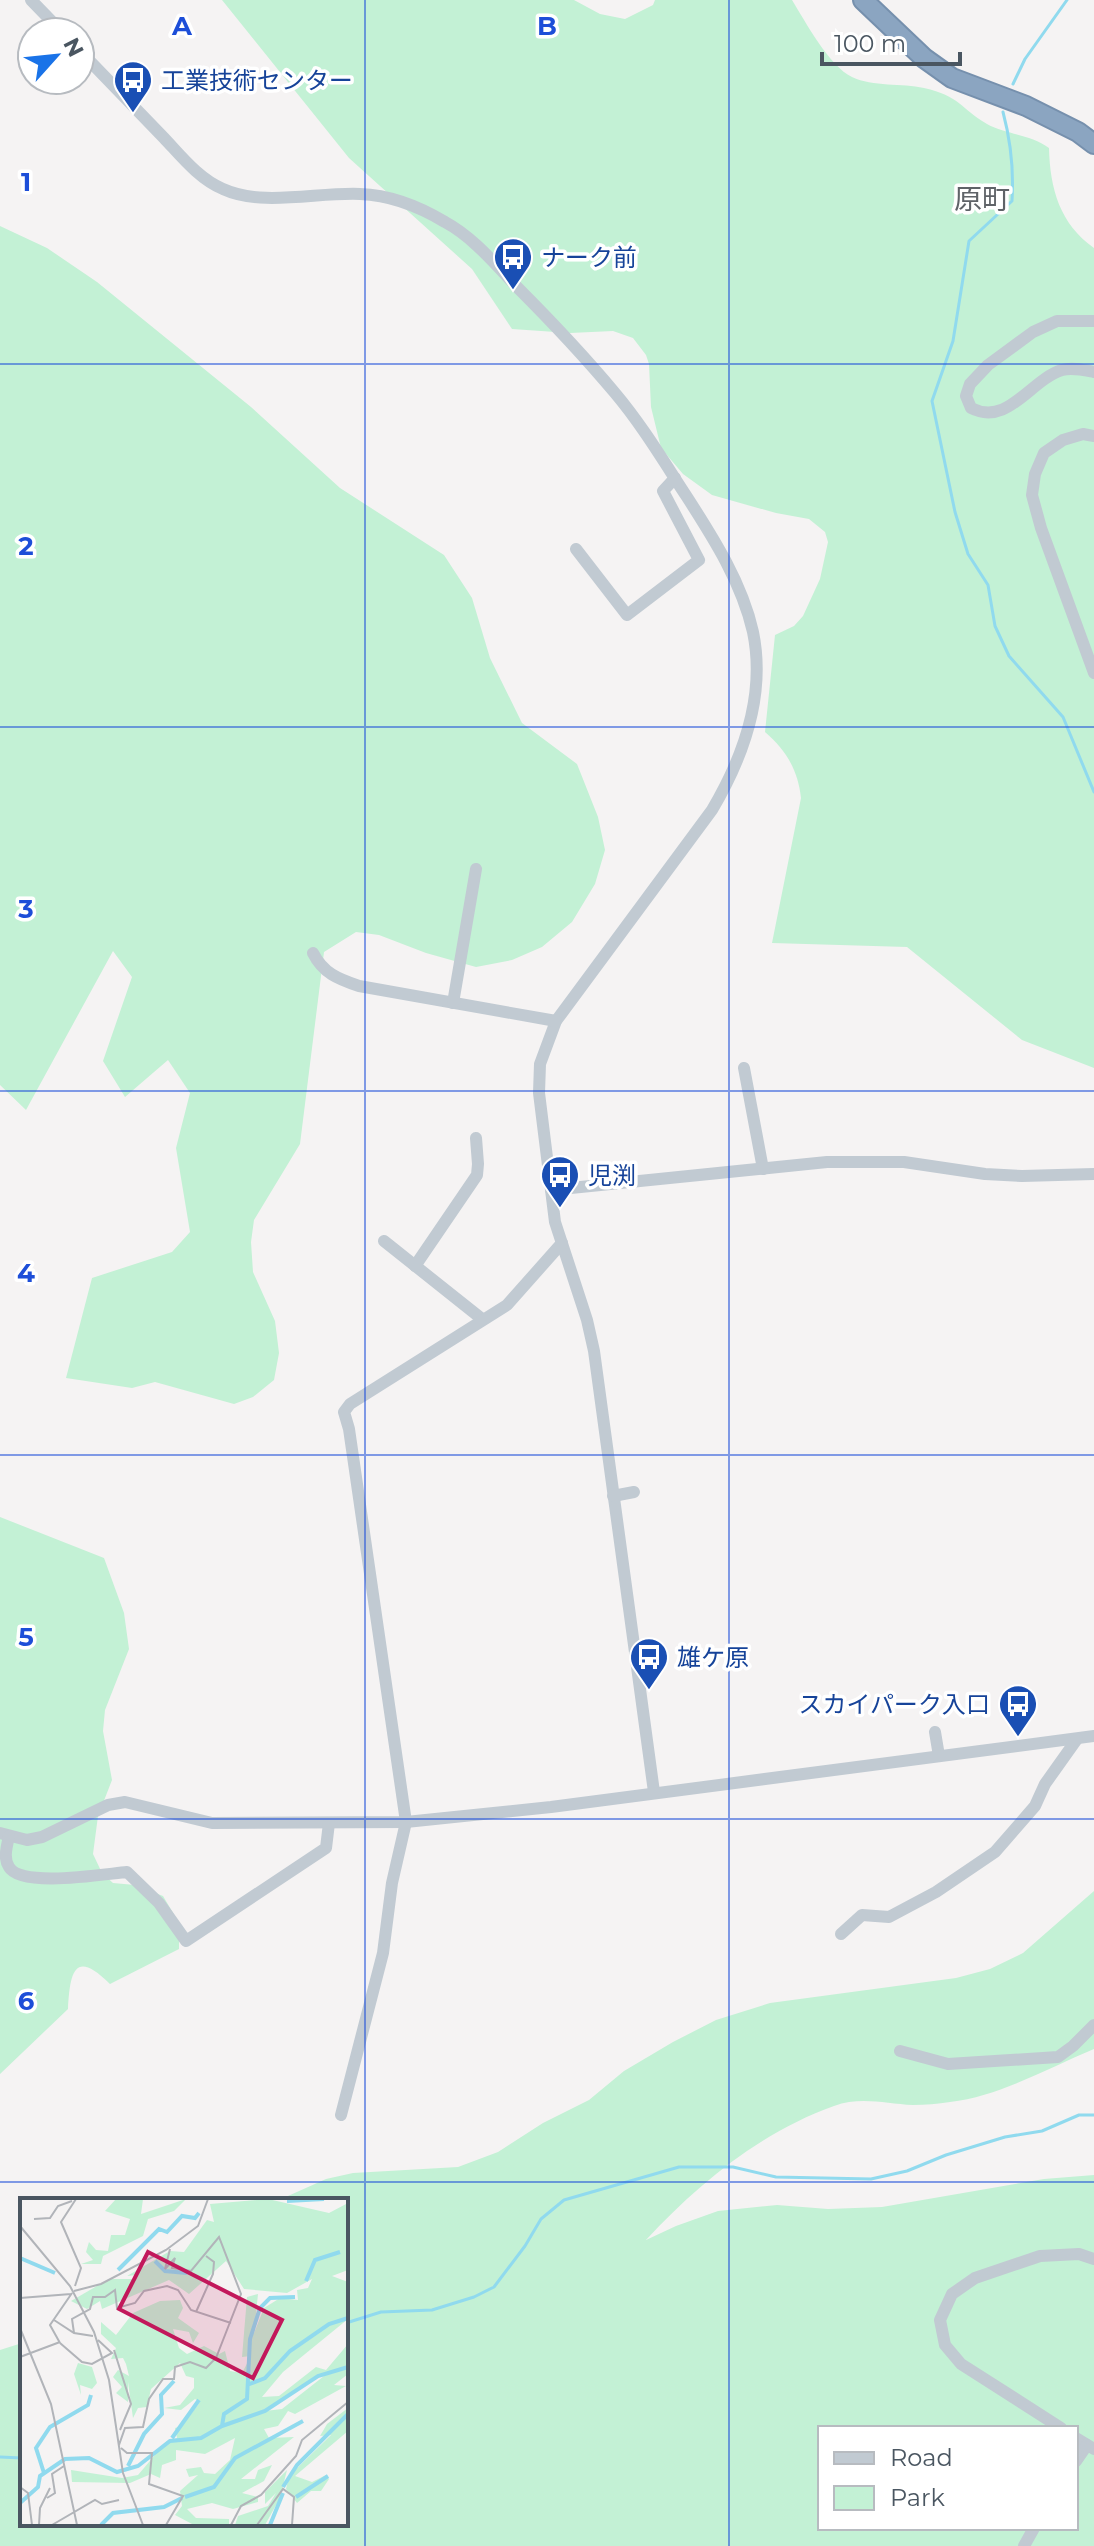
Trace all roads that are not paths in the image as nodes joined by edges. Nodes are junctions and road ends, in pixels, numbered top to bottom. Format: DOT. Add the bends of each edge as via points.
graph roads {
  1 [pos="31,0"];
  2 [pos="863,0"];
  3 [pos="46,16"];
  4 [pos="96,68"];
  5 [pos="1094,144"];
  6 [pos="1094,321"];
  7 [pos="1094,372"];
  8 [pos="1094,436"];
  9 [pos="675,478"];
  10 [pos="576,549"];
  11 [pos="1094,673"];
  12 [pos="476,869"];
  13 [pos="313,953"];
  14 [pos="453,1003"];
  15 [pos="556,1021"];
  16 [pos="744,1068"];
  17 [pos="476,1138"];
  18 [pos="763,1169"];
  19 [pos="1094,1174"];
  20 [pos="551,1190"];
  21 [pos="384,1241"];
  22 [pos="562,1243"];
  23 [pos="415,1266"];
  24 [pos="482,1319"];
  25 [pos="634,1492"];
  26 [pos="613,1496"];
  27 [pos="935,1732"];
  28 [pos="1094,1736"];
  29 [pos="1077,1739"];
  30 [pos="939,1756"];
  31 [pos="654,1792"];
  32 [pos="406,1822"];
  33 [pos="329,1823"];
  34 [pos="4,1835"];
  35 [pos="841,1934"];
  36 [pos="1094,2025"];
  37 [pos="900,2051"];
  38 [pos="341,2115"];
  39 [pos="1094,2259"];
  40 [pos="1058,2426"];
  1 -- 3 [label="street"];
  2 -- 5 [label="highway" via="952,78 1026,106"];
  4 -- 9 [label="street" via="197,172 221,189 247,197 362,194 390,199 448,223 475,244 616,394"];
  6 -- 7 [label="street" via="1057,321 1033,332 988,365 966,396 971,408 983,414 997,412 1063,370"];
  8 -- 11 [label="street" via="1063,440 1044,453 1032,495"];
  9 -- 10 [label="street" via="663,491 699,560 627,615"];
  9 -- 15 [label="street" via="742,594 753,634 754,709 745,746 712,810"];
  12 -- 14 [label="street"];
  13 -- 14 [label="street" via="334,978"];
  14 -- 15 [label="street"];
  15 -- 20 [label="street" via="540,1064 539,1093"];
  16 -- 18 [label="street"];
  17 -- 23 [label="street" via="477,1175"];
  18 -- 19 [label="street" via="864,1160 985,1174"];
  18 -- 20 [label="street"];
  20 -- 22 [label="street"];
  21 -- 23 [label="street"];
  22 -- 24 [label="street" via="507,1305"];
  22 -- 26 [label="street" via="589,1329"];
  23 -- 24 [label="street"];
  24 -- 32 [label="street" via="344,1412"];
  25 -- 26 [label="street"];
  26 -- 31 [label="street"];
  27 -- 30 [label="street"];
  28 -- 29 [label="street"];
  29 -- 30 [label="street"];
  29 -- 35 [label="street" via="1035,1806 995,1852 936,1892 889,1917 862,1915"];
  30 -- 31 [label="street"];
  31 -- 32 [label="street"];
  32 -- 33 [label="street"];
  32 -- 38 [label="street" via="383,1953"];
  33 -- 34 [label="street" via="212,1823 125,1802 42,1837"];
  33 -- 34 [label="street" via="326,1848 186,1941 159,1903 127,1872 25,1877 8,1867"];
  36 -- 37 [label="street" via="1058,2057 948,2064"];
  39 -- 40 [label="street" via="1079,2254 1040,2256 975,2278 952,2294 940,2320 945,2345 961,2364"];
}
